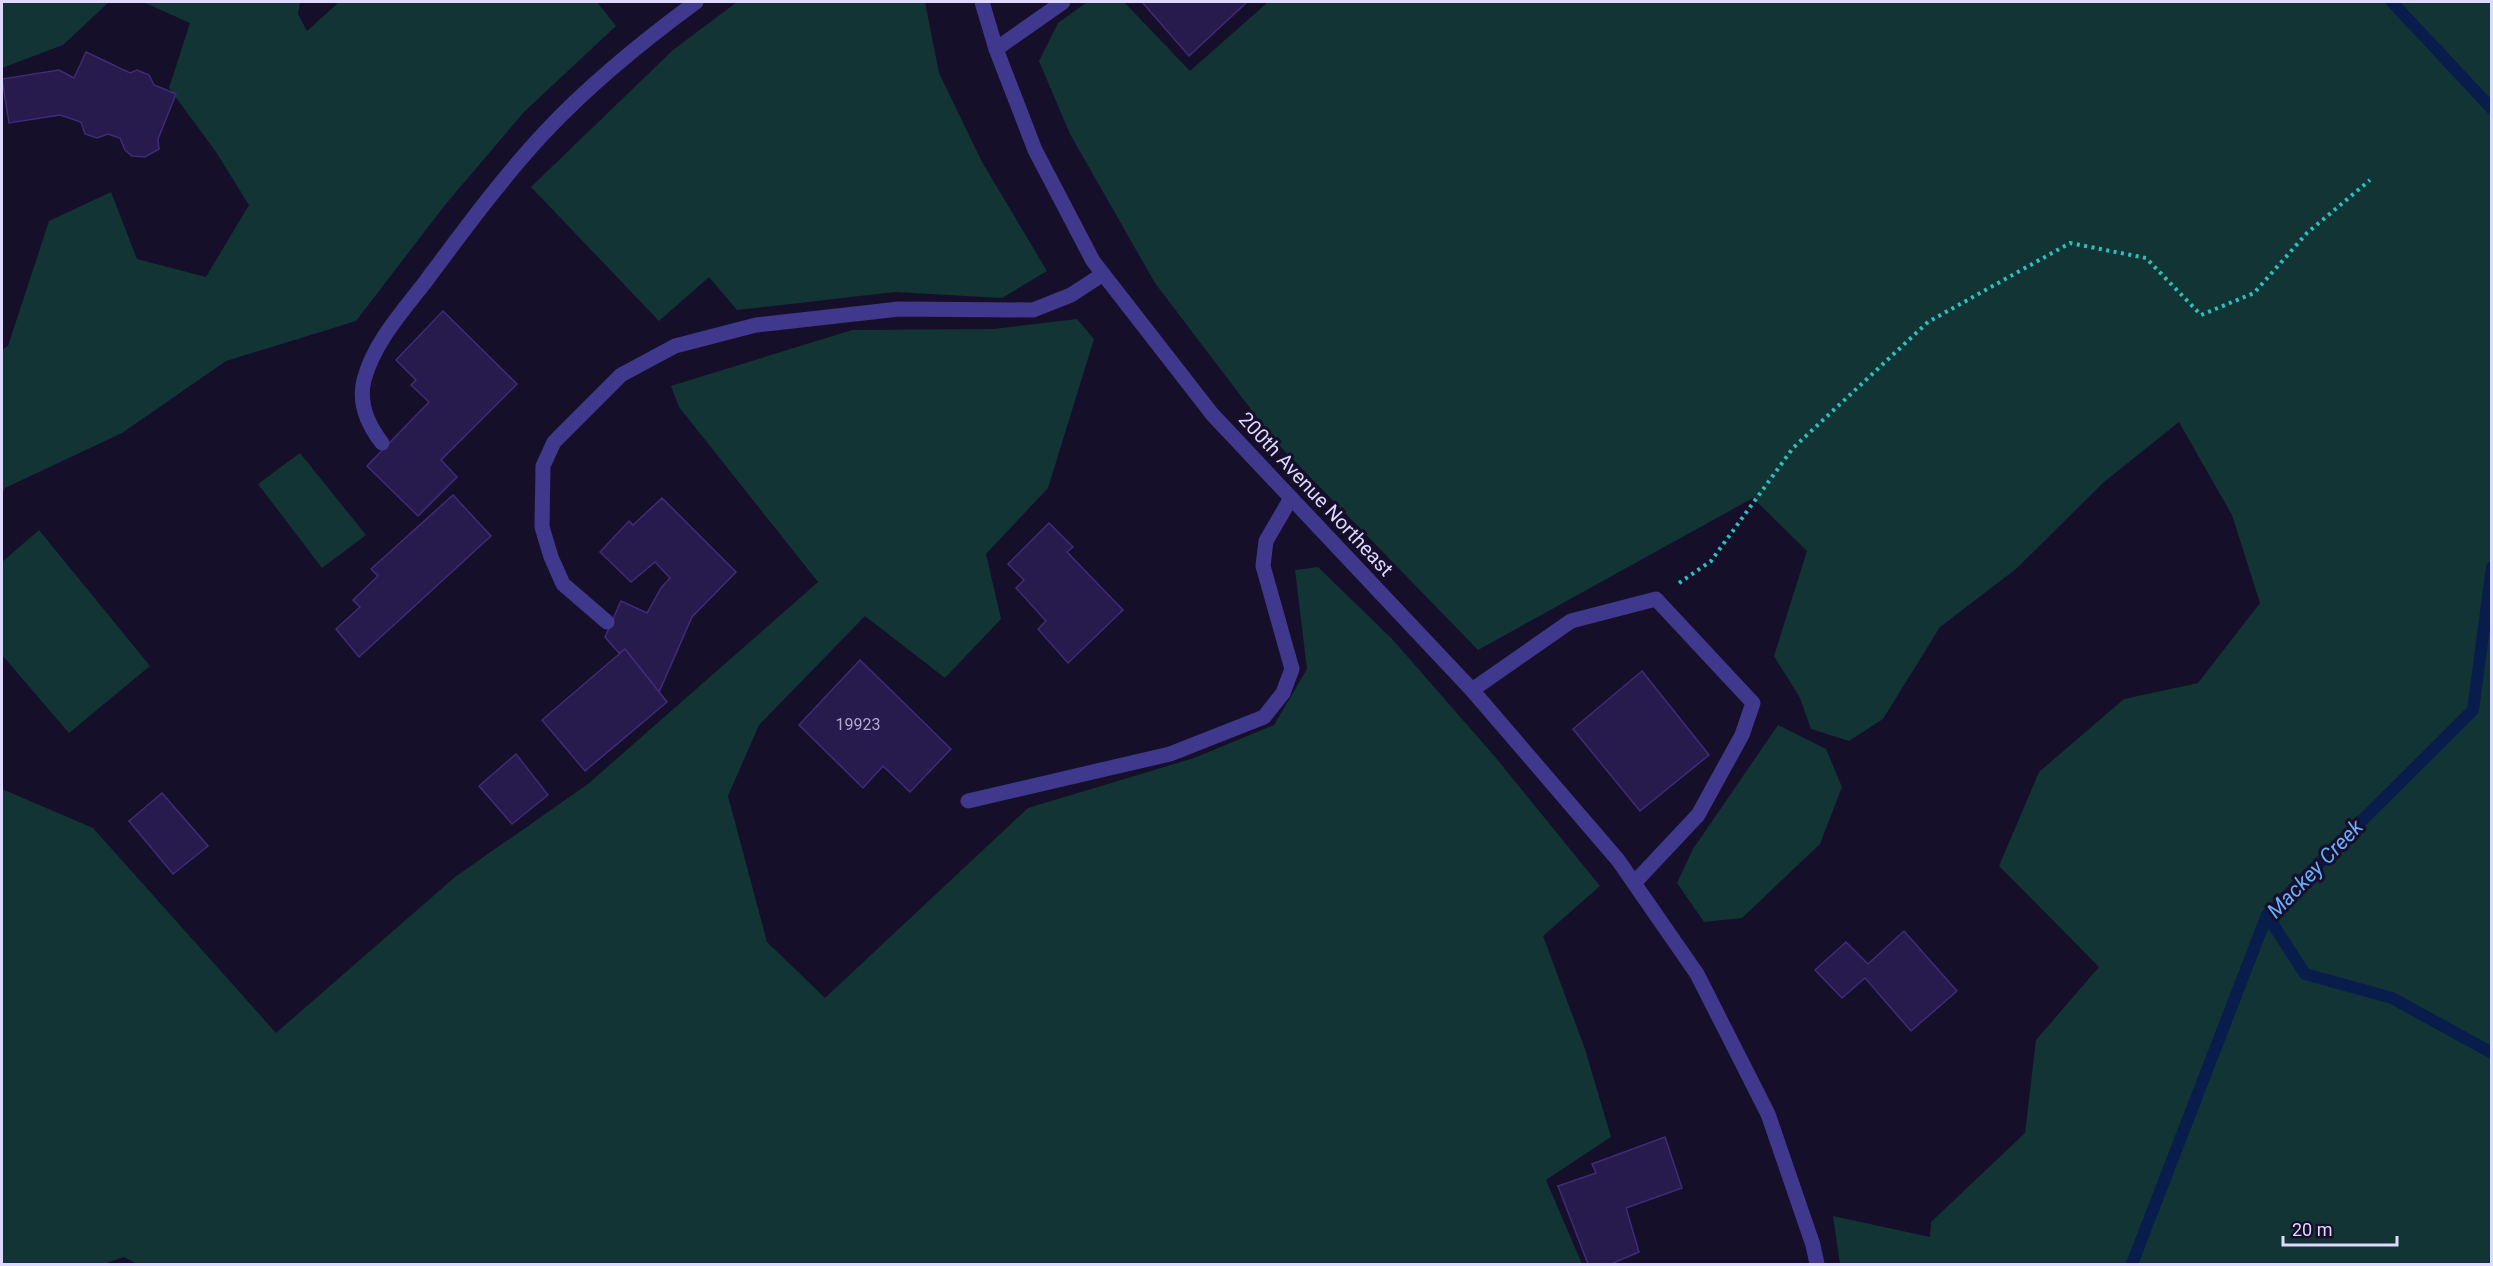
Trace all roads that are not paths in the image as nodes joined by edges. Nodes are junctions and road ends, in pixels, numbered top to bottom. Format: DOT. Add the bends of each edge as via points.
graph roads {
  1 [pos="696,2"];
  2 [pos="982,2"];
  3 [pos="1064,2"];
  4 [pos="996,50"];
  5 [pos="1103,274"];
  6 [pos="382,443"];
  7 [pos="1291,498"];
  8 [pos="607,622"];
  9 [pos="1472,690"];
  10 [pos="968,801"];
  11 [pos="1635,882"];
  12 [pos="1817,1264"];
  1 -- 6 [label="street" via="610,70 545,132 471,220 380,342 364,381 363,405 370,428"];
  2 -- 4 [label="street, 200th Avenue Northeast"];
  3 -- 4 [label="street"];
  4 -- 5 [label="street, 200th Avenue Northeast" via="1035,150"];
  5 -- 7 [label="street, 200th Avenue Northeast" via="1212,414"];
  5 -- 8 [label="street" via="1071,296 1033,310 899,309 756,325 675,346 621,375 555,442 543,466 542,527 551,557 563,584"];
  7 -- 9 [label="street, 200th Avenue Northeast"];
  7 -- 10 [label="street" via="1266,541 1263,566 1292,669 1283,693 1264,717 1170,754"];
  9 -- 11 [label="street, 200th Avenue Northeast"];
  9 -- 11 [label="street" via="1571,621 1656,599 1752,703 1742,735 1698,815"];
  11 -- 12 [label="street, 200th Avenue Northeast" via="1697,974 1768,1114"];
}
